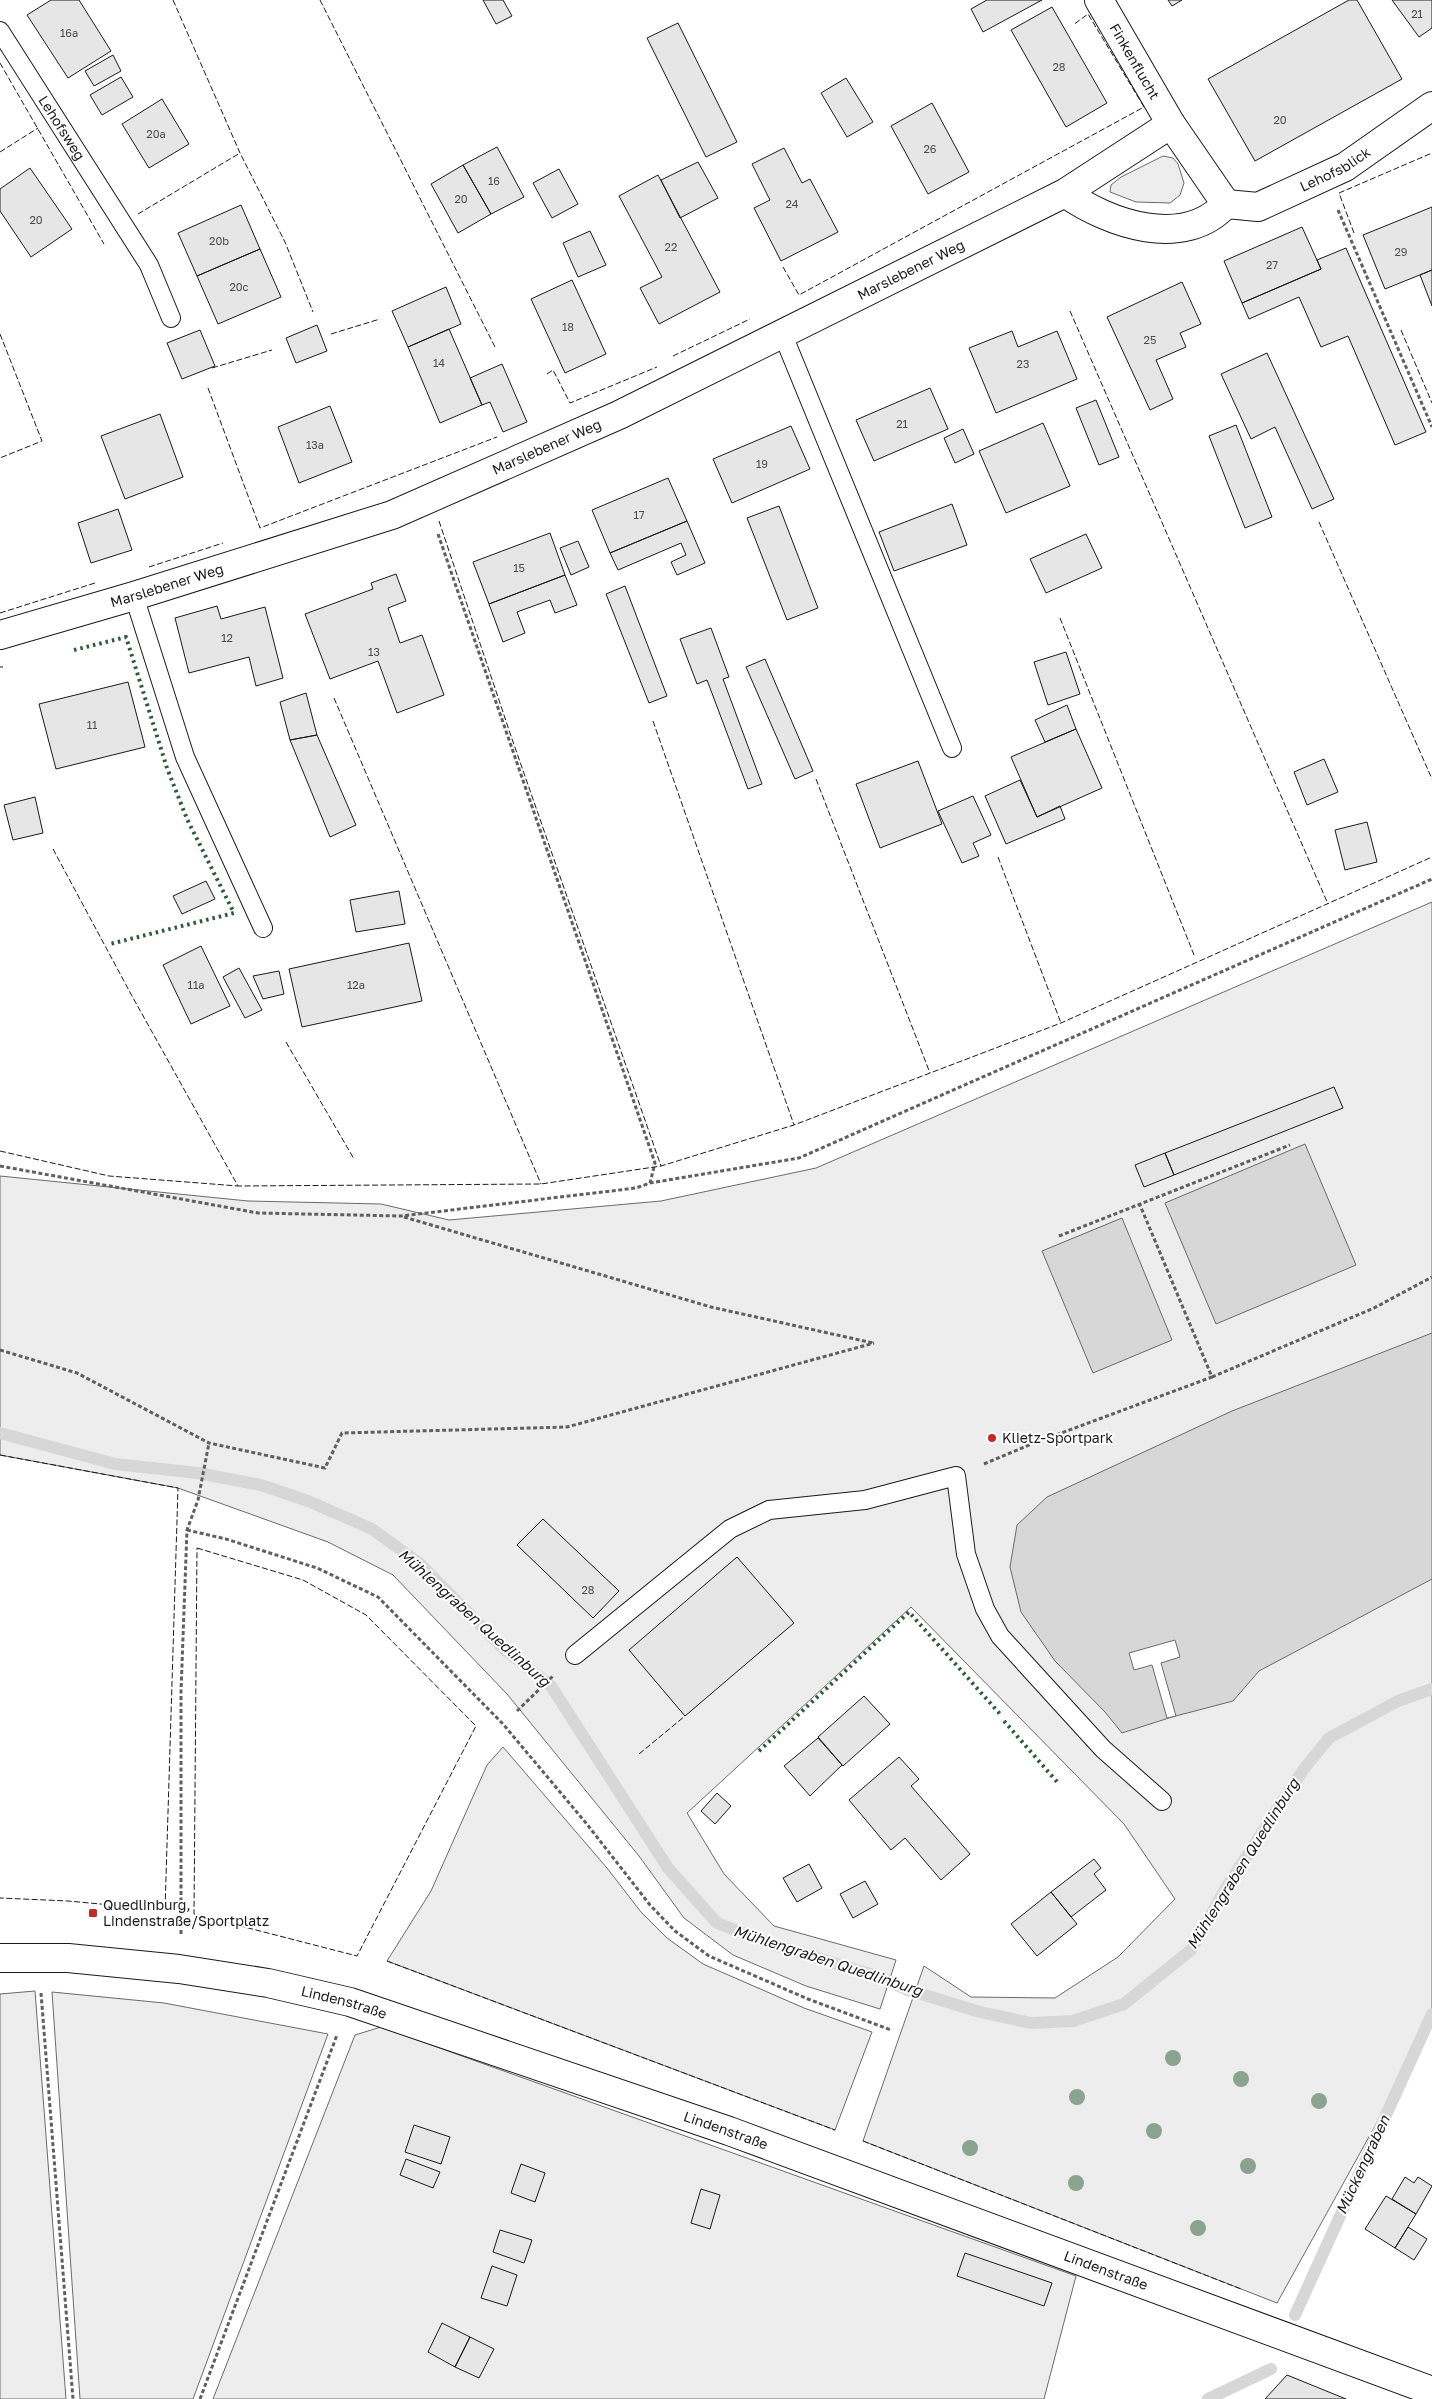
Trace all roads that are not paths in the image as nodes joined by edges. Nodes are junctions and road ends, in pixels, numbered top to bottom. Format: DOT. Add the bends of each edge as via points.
graph roads {
  1 [pos="1098,0"];
  2 [pos="0,31"];
  3 [pos="1432,106"];
  4 [pos="1171,124"];
  5 [pos="1066,194"];
  6 [pos="1226,204"];
  7 [pos="171,318"];
  8 [pos="783,335"];
  9 [pos="134,596"];
  10 [pos="0,635"];
  11 [pos="952,748"];
  12 [pos="263,928"];
  13 [pos="575,1655"];
  14 [pos="1162,1801"];
  15 [pos="0,1958"];
  16 [pos="1432,2391"];
  1 -- 4 [label="street, Finkenflucht"];
  2 -- 7 [label="lane, Lehofsweg" via="125,224 149,265"];
  3 -- 6 [label="street, Lehofsblick" via="1345,167 1258,207"];
  4 -- 5 [label="street, Marslebener Weg"];
  4 -- 6 [label="street"];
  5 -- 6 [label="street" via="1108,218 1156,228 1189,228 1216,215"];
  5 -- 8 [label="street, Marslebener Weg"];
  8 -- 9 [label="street, Marslebener Weg" via="619,415 392,515"];
  8 -- 11 [label="lane"];
  9 -- 10 [label="street, Marslebener Weg"];
  9 -- 12 [label="lane" via="184,757"];
  13 -- 14 [label="lane" via="730,1529 748,1519 769,1510 864,1500 956,1476 966,1554 985,1608 1000,1636 1103,1749"];
  15 -- 16 [label="street, Lindenstraße" via="68,1958 179,1969 268,1983 350,2002 729,2131"];
}
